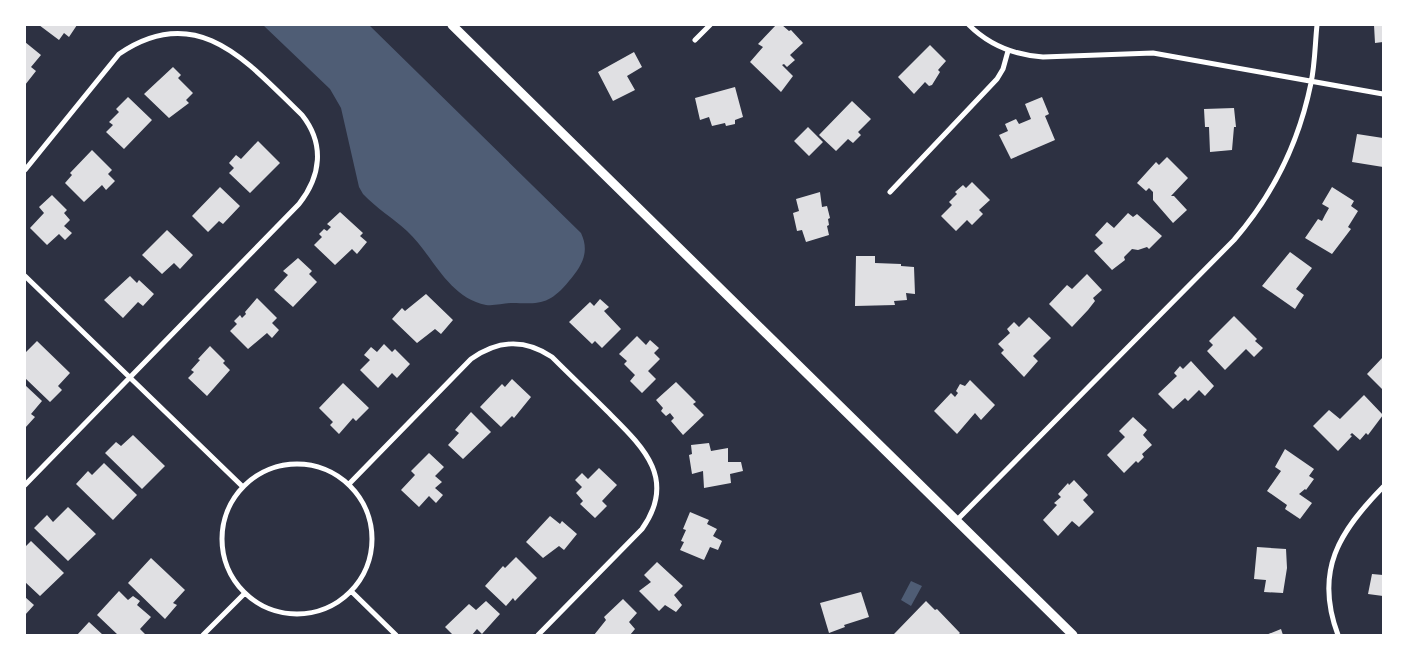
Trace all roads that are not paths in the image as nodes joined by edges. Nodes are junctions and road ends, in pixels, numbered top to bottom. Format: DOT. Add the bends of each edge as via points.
graph roads {
  1 [pos="452,25"];
  2 [pos="710,25"];
  3 [pos="969,25"];
  4 [pos="1316,25"];
  5 [pos="696,40"];
  6 [pos="1008,51"];
  7 [pos="1312,81"];
  8 [pos="1383,94"];
  9 [pos="25,170"];
  10 [pos="890,192"];
  11 [pos="25,276"];
  12 [pos="131,377"];
  13 [pos="349,484"];
  14 [pos="25,485"];
  15 [pos="242,487"];
  16 [pos="1383,487"];
  17 [pos="956,521"];
  18 [pos="351,591"];
  19 [pos="245,593"];
  20 [pos="203,635"];
  21 [pos="396,635"];
  22 [pos="538,635"];
  23 [pos="1073,635"];
  24 [pos="1338,635"];
  1 -- 17 [label="street"];
  2 -- 5 [label="street"];
  3 -- 6 [label="street" via="991,43"];
  4 -- 7 [label="street"];
  6 -- 7 [label="street" via="1043,57 1153,53"];
  6 -- 10 [label="street" via="997,79"];
  7 -- 8 [label="street"];
  7 -- 17 [label="street" via="1302,121 1284,166 1253,218"];
  9 -- 12 [label="street" via="119,54 152,36 185,32 229,46 310,124 318,148 316,173 308,193"];
  11 -- 12 [label="street"];
  12 -- 14 [label="street"];
  12 -- 15 [label="street"];
  13 -- 15 [label="street" via="322,469 294,465 260,474"];
  13 -- 18 [label="street" via="368,512 372,546 367,567"];
  13 -- 22 [label="street" via="471,359 504,344 538,348 552,357 645,450 654,468 657,488 651,517 642,529"];
  15 -- 19 [label="street" via="229,508 222,531 228,569"];
  16 -- 24 [label="street" via="1347,528 1331,562 1329,603"];
  17 -- 23 [label="street"];
  18 -- 19 [label="street" via="323,609 293,613 260,604"];
  18 -- 21 [label="street"];
  19 -- 20 [label="street"];
}
